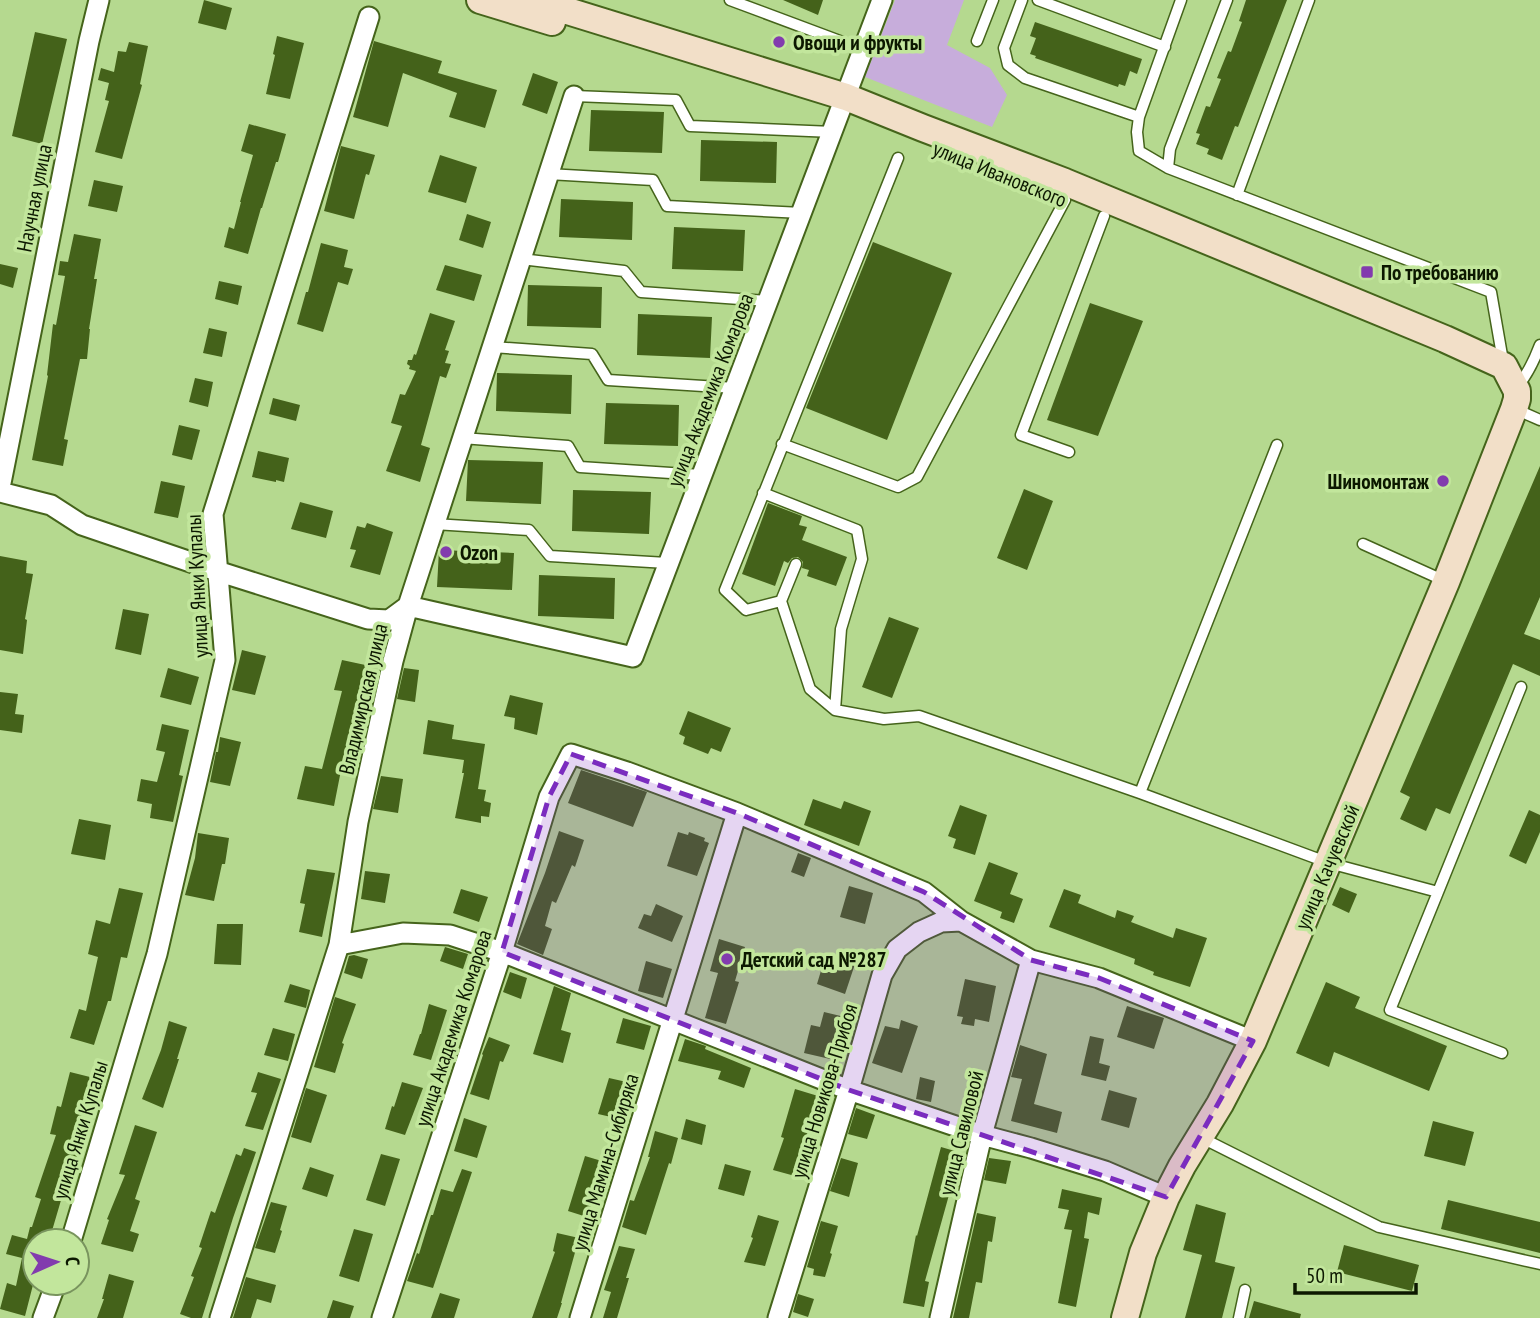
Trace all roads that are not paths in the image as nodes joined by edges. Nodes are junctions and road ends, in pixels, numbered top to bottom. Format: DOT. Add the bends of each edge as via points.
graph roads {
  1 [pos="99,0"];
  2 [pos="480,0"];
  3 [pos="532,0"];
  4 [pos="730,0"];
  5 [pos="882,0"];
  6 [pos="993,0"];
  7 [pos="1021,0"];
  8 [pos="1038,0"];
  9 [pos="1181,0"];
  10 [pos="1227,0"];
  11 [pos="1308,0"];
  12 [pos="369,17"];
  13 [pos="977,41"];
  14 [pos="1165,47"];
  15 [pos="860,59"];
  16 [pos="574,96"];
  17 [pos="1139,117"];
  18 [pos="838,119"];
  19 [pos="898,158"];
  20 [pos="1168,168"];
  21 [pos="548,174"];
  22 [pos="1237,195"];
  23 [pos="1065,200"];
  24 [pos="802,213"];
  25 [pos="1104,216"];
  26 [pos="521,259"];
  27 [pos="768,301"];
  28 [pos="1540,345"];
  29 [pos="492,347"];
  30 [pos="1511,385"];
  31 [pos="735,388"];
  32 [pos="1540,420"];
  33 [pos="462,438"];
  34 [pos="782,444"];
  35 [pos="1277,444"];
  36 [pos="1069,452"];
  37 [pos="701,475"];
  38 [pos="0,490"];
  39 [pos="763,493"];
  40 [pos="434,524"];
  41 [pos="1363,544"];
  42 [pos="667,563"];
  43 [pos="796,564"];
  44 [pos="217,570"];
  45 [pos="1446,582"];
  46 [pos="781,601"];
  47 [pos="408,606"];
  48 [pos="1521,687"];
  49 [pos="835,710"];
  50 [pos="1140,793"];
  51 [pos="737,813"];
  52 [pos="1329,863"];
  53 [pos="1438,892"];
  54 [pos="961,921"];
  55 [pos="339,945"];
  56 [pos="502,952"];
  57 [pos="1031,961"];
  58 [pos="674,1020"];
  59 [pos="1253,1041"];
  60 [pos="1502,1054"];
  61 [pos="849,1090"];
  62 [pos="982,1135"];
  63 [pos="1200,1136"];
  64 [pos="1166,1197"];
  65 [pos="75,1227"];
  66 [pos="1540,1264"];
  67 [pos="1245,1290"];
  68 [pos="50,1297"];
  69 [pos="43,1318"];
  70 [pos="220,1318"];
  71 [pos="382,1318"];
  72 [pos="580,1318"];
  73 [pos="778,1318"];
  74 [pos="940,1318"];
  75 [pos="1125,1318"];
  76 [pos="1239,1318"];
  1 -- 38 [label="street, Научная улица"];
  2 -- 18 [label="street, улица Ивановского"];
  3 -- 18 [label="street, улица Ивановского"];
  4 -- 15 [label="lane"];
  5 -- 15 [label="street"];
  6 -- 13 [label="lane"];
  7 -- 17 [label="lane" via="1004,48 1008,65 1025,78"];
  8 -- 14 [label="lane"];
  9 -- 14 [label="lane"];
  10 -- 20 [label="lane" via="1170,149"];
  11 -- 22 [label="lane"];
  12 -- 44 [label="street, улица Янки Купалы" via="213,514"];
  14 -- 17 [label="lane"];
  15 -- 18 [label="street, улица Академика Комарова"];
  16 -- 18 [label="lane" via="676,100 690,126"];
  16 -- 21 [label="street, Владимирская улица"];
  17 -- 20 [label="lane" via="1139,151"];
  18 -- 23 [label="street, улица Ивановского"];
  18 -- 24 [label="street, улица Академика Комарова"];
  18 -- 30 [label="street, улица Ивановского" via="923,128 1065,182 1445,338"];
  19 -- 34 [label="lane"];
  20 -- 22 [label="lane"];
  21 -- 24 [label="lane" via="653,180 667,206"];
  21 -- 26 [label="street, Владимирская улица"];
  22 -- 30 [label="lane" via="1491,292"];
  23 -- 25 [label="street, улица Ивановского"];
  23 -- 34 [label="lane" via="917,477 898,487"];
  24 -- 27 [label="street, улица Академика Комарова"];
  25 -- 30 [label="street, улица Ивановского"];
  25 -- 36 [label="lane" via="1021,435"];
  26 -- 27 [label="lane" via="624,271 641,292"];
  26 -- 29 [label="street, Владимирская улица"];
  27 -- 31 [label="street, улица Академика Комарова"];
  28 -- 30 [label="lane" via="1526,377"];
  29 -- 31 [label="lane" via="592,354 608,380"];
  29 -- 33 [label="street, Владимирская улица"];
  30 -- 32 [label="lane"];
  30 -- 45 [label="street, улица Качуевской"];
  31 -- 37 [label="street, улица Академика Комарова"];
  33 -- 37 [label="lane" via="568,446 580,467"];
  33 -- 40 [label="street, Владимирская улица"];
  34 -- 39 [label="lane"];
  35 -- 50 [label="lane"];
  37 -- 42 [label="street, улица Академика Комарова"];
  38 -- 44 [label="street" via="51,505 82,525"];
  39 -- 46 [label="lane" via="724,590 746,610"];
  39 -- 49 [label="lane" via="857,530 862,559 841,629"];
  40 -- 42 [label="lane" via="528,530 550,556"];
  40 -- 47 [label="street, Владимирская улица"];
  41 -- 45 [label="lane"];
  42 -- 47 [label="street, улица Академика Комарова" via="633,657"];
  43 -- 46 [label="lane"];
  44 -- 47 [label="street" via="368,619 389,620"];
  44 -- 65 [label="street, улица Янки Купалы" via="225,660 157,954"];
  45 -- 52 [label="street, улица Качуевской"];
  46 -- 49 [label="lane" via="810,689"];
  47 -- 55 [label="street, Владимирская улица" via="358,822"];
  48 -- 53 [label="lane"];
  49 -- 50 [label="lane" via="884,719 919,716"];
  50 -- 52 [label="lane"];
  51 -- 54 [label="street" via="924,892"];
  51 -- 56 [label="street, улица Академика Комарова" via="570,754 548,797"];
  51 -- 58 [label="street, улица Мамина-Сибиряка"];
  52 -- 53 [label="lane"];
  52 -- 59 [label="street, улица Качуевской"];
  53 -- 60 [label="lane" via="1390,1010"];
  54 -- 57 [label="street"];
  54 -- 61 [label="street, улица Новикова-Прибоя" via="942,922 919,932 897,949 882,975"];
  55 -- 56 [label="street" via="403,933 450,935"];
  55 -- 70 [label="street, Владимирская улица"];
  56 -- 58 [label="street"];
  56 -- 71 [label="street, улица Академика Комарова"];
  57 -- 59 [label="street" via="1099,978"];
  57 -- 62 [label="street, улица Савиловой"];
  58 -- 61 [label="street"];
  58 -- 72 [label="street, улица Мамина-Сибиряка"];
  59 -- 63 [label="street, улица Качуевской"];
  61 -- 62 [label="street"];
  61 -- 73 [label="street, улица Новикова-Прибоя"];
  62 -- 64 [label="street" via="1105,1171"];
  62 -- 74 [label="street, улица Савиловой"];
  63 -- 64 [label="street, улица Качуевской"];
  63 -- 66 [label="lane" via="1379,1227"];
  64 -- 75 [label="street, улица Качуевской"];
  67 -- 76 [label="lane"];
  68 -- 69 [label="street"];
}
